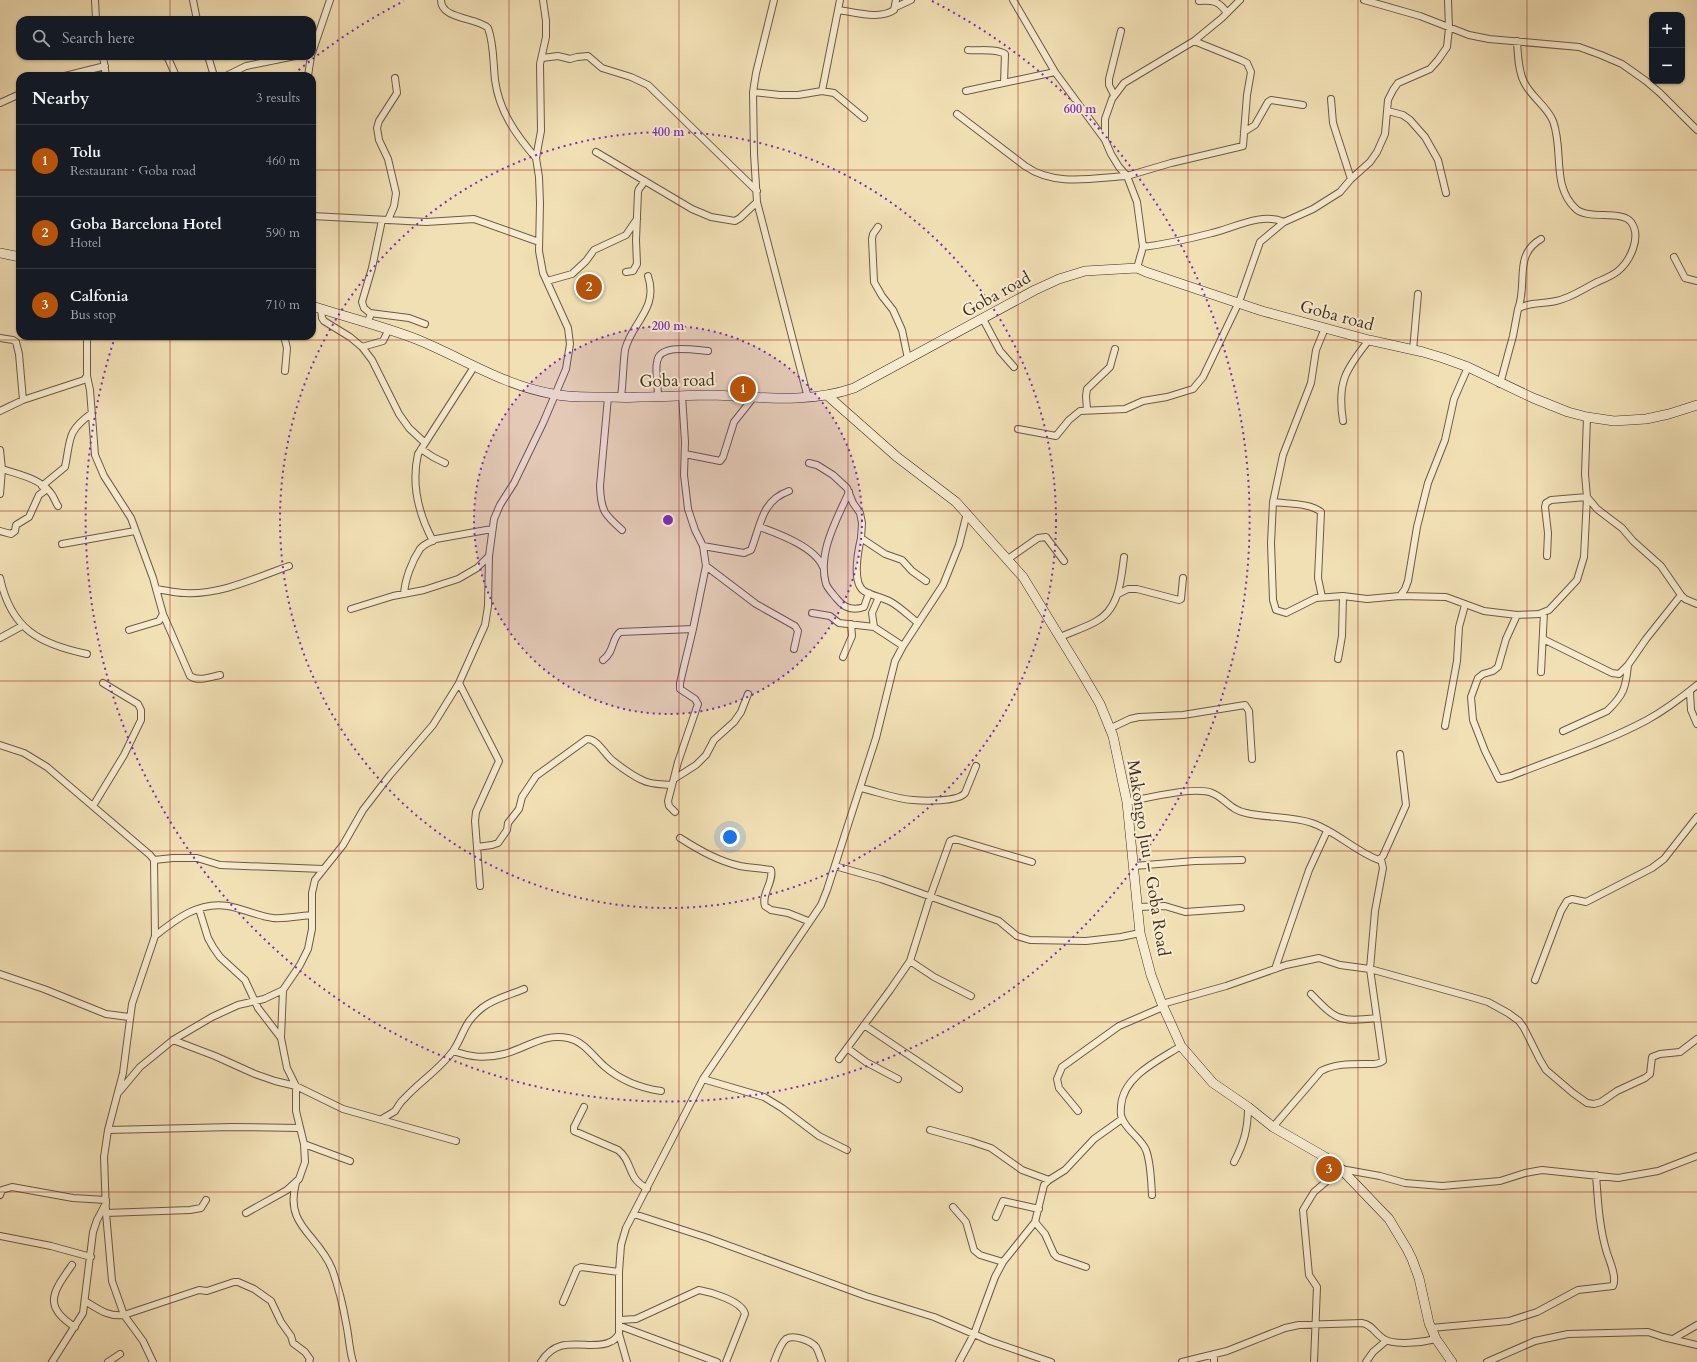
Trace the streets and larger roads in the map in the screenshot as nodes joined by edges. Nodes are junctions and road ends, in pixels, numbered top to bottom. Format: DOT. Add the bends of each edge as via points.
graph roads {
  1 [pos="95,0"];
  2 [pos="193,0"];
  3 [pos="330,0"];
  4 [pos="441,0"];
  5 [pos="543,0"];
  6 [pos="774,0"];
  7 [pos="840,0"];
  8 [pos="896,0"];
  9 [pos="910,0"];
  10 [pos="1013,0"];
  11 [pos="1240,0"];
  12 [pos="1364,0"];
  13 [pos="1448,0"];
  14 [pos="1200,1"];
  15 [pos="896,7"];
  16 [pos="838,10"];
  17 [pos="1227,13"];
  18 [pos="96,16"];
  19 [pos="196,16"];
  20 [pos="1449,28"];
  21 [pos="1121,31"];
  22 [pos="316,41"];
  23 [pos="1194,41"];
  24 [pos="1517,41"];
  25 [pos="968,50"];
  26 [pos="542,58"];
  27 [pos="104,60"];
  28 [pos="169,60"];
  29 [pos="209,60"];
  30 [pos="276,60"];
  31 [pos="311,60"];
  32 [pos="105,66"];
  33 [pos="81,72"];
  34 [pos="106,72"];
  35 [pos="174,72"];
  36 [pos="213,72"];
  37 [pos="234,72"];
  38 [pos="309,72"];
  39 [pos="1055,72"];
  40 [pos="395,78"];
  41 [pos="1004,83"];
  42 [pos="822,91"];
  43 [pos="966,91"];
  44 [pos="753,92"];
  45 [pos="1114,95"];
  46 [pos="16,96"];
  47 [pos="1331,99"];
  48 [pos="0,103"];
  49 [pos="1303,105"];
  50 [pos="1388,111"];
  51 [pos="957,114"];
  52 [pos="864,118"];
  53 [pos="1697,130"];
  54 [pos="1244,132"];
  55 [pos="1105,140"];
  56 [pos="596,152"];
  57 [pos="536,158"];
  58 [pos="1127,176"];
  59 [pos="1351,179"];
  60 [pos="645,181"];
  61 [pos="757,191"];
  62 [pos="1446,193"];
  63 [pos="757,202"];
  64 [pos="316,216"];
  65 [pos="637,219"];
  66 [pos="385,220"];
  67 [pos="1284,222"];
  68 [pos="878,227"];
  69 [pos="1541,239"];
  70 [pos="539,242"];
  71 [pos="1143,247"];
  72 [pos="0,252"];
  73 [pos="16,256"];
  74 [pos="1674,257"];
  75 [pos="1136,268"];
  76 [pos="626,272"];
  77 [pos="648,276"];
  78 [pos="547,281"];
  79 [pos="1697,281"];
  80 [pos="1418,294"];
  81 [pos="1239,302"];
  82 [pos="316,307"];
  83 [pos="1518,309"];
  84 [pos="370,313"];
  85 [pos="983,319"];
  86 [pos="367,322"];
  87 [pos="425,324"];
  88 [pos="1325,328"];
  89 [pos="389,329"];
  90 [pos="0,338"];
  91 [pos="87,340"];
  92 [pos="285,340"];
  93 [pos="1369,340"];
  94 [pos="362,347"];
  95 [pos="1115,349"];
  96 [pos="1413,350"];
  97 [pos="708,351"];
  98 [pos="908,359"];
  99 [pos="474,367"];
  100 [pos="1014,367"];
  101 [pos="1468,367"];
  102 [pos="285,371"];
  103 [pos="87,376"];
  104 [pos="1500,384"];
  105 [pos="554,395"];
  106 [pos="682,395"];
  107 [pos="658,396"];
  108 [pos="828,396"];
  109 [pos="608,397"];
  110 [pos="621,397"];
  111 [pos="753,398"];
  112 [pos="808,398"];
  113 [pos="23,400"];
  114 [pos="1696,406"];
  115 [pos="1087,410"];
  116 [pos="0,411"];
  117 [pos="92,413"];
  118 [pos="1587,417"];
  119 [pos="1343,421"];
  120 [pos="1018,429"];
  121 [pos="425,443"];
  122 [pos="422,449"];
  123 [pos="0,450"];
  124 [pos="685,454"];
  125 [pos="445,463"];
  126 [pos="809,463"];
  127 [pos="2,469"];
  128 [pos="45,487"];
  129 [pos="789,491"];
  130 [pos="849,492"];
  131 [pos="0,494"];
  132 [pos="1587,497"];
  133 [pos="1273,502"];
  134 [pos="58,506"];
  135 [pos="967,513"];
  136 [pos="760,527"];
  137 [pos="492,529"];
  138 [pos="622,530"];
  139 [pos="0,531"];
  140 [pos="135,531"];
  141 [pos="861,538"];
  142 [pos="433,541"];
  143 [pos="62,544"];
  144 [pos="703,546"];
  145 [pos="489,556"];
  146 [pos="1547,556"];
  147 [pos="1124,558"];
  148 [pos="1008,559"];
  149 [pos="1064,561"];
  150 [pos="289,566"];
  151 [pos="706,566"];
  152 [pos="823,568"];
  153 [pos="0,578"];
  154 [pos="1183,578"];
  155 [pos="926,581"];
  156 [pos="156,589"];
  157 [pos="869,593"];
  158 [pos="404,594"];
  159 [pos="1118,594"];
  160 [pos="1681,595"];
  161 [pos="1343,596"];
  162 [pos="1400,596"];
  163 [pos="879,597"];
  164 [pos="1322,597"];
  165 [pos="1697,604"];
  166 [pos="1465,605"];
  167 [pos="351,609"];
  168 [pos="1544,612"];
  169 [pos="812,613"];
  170 [pos="163,614"];
  171 [pos="1517,615"];
  172 [pos="918,623"];
  173 [pos="851,624"];
  174 [pos="22,626"];
  175 [pos="874,627"];
  176 [pos="693,628"];
  177 [pos="129,630"];
  178 [pos="1060,637"];
  179 [pos="0,638"];
  180 [pos="1543,640"];
  181 [pos="903,646"];
  182 [pos="794,649"];
  183 [pos="87,654"];
  184 [pos="843,657"];
  185 [pos="1338,659"];
  186 [pos="603,660"];
  187 [pos="1628,665"];
  188 [pos="1541,672"];
  189 [pos="220,675"];
  190 [pos="103,683"];
  191 [pos="459,683"];
  192 [pos="1697,685"];
  193 [pos="1690,692"];
  194 [pos="748,694"];
  195 [pos="1697,724"];
  196 [pos="1445,726"];
  197 [pos="1110,729"];
  198 [pos="1563,731"];
  199 [pos="0,744"];
  200 [pos="1400,754"];
  201 [pos="1252,759"];
  202 [pos="976,766"];
  203 [pos="673,782"];
  204 [pos="861,788"];
  205 [pos="1127,802"];
  206 [pos="93,806"];
  207 [pos="675,812"];
  208 [pos="1697,817"];
  209 [pos="1327,831"];
  210 [pos="680,838"];
  211 [pos="477,847"];
  212 [pos="1381,859"];
  213 [pos="154,860"];
  214 [pos="1242,860"];
  215 [pos="1032,862"];
  216 [pos="835,866"];
  217 [pos="1134,866"];
  218 [pos="323,869"];
  219 [pos="480,886"];
  220 [pos="930,897"];
  221 [pos="1138,907"];
  222 [pos="1241,908"];
  223 [pos="199,909"];
  224 [pos="312,914"];
  225 [pos="808,921"];
  226 [pos="1140,933"];
  227 [pos="154,936"];
  228 [pos="910,961"];
  229 [pos="1275,969"];
  230 [pos="1370,969"];
  231 [pos="0,974"];
  232 [pos="1535,980"];
  233 [pos="524,989"];
  234 [pos="283,990"];
  235 [pos="1311,994"];
  236 [pos="971,996"];
  237 [pos="256,1000"];
  238 [pos="1163,1006"];
  239 [pos="129,1018"];
  240 [pos="1377,1018"];
  241 [pos="864,1025"];
  242 [pos="281,1038"];
  243 [pos="1697,1039"];
  244 [pos="173,1040"];
  245 [pos="1182,1046"];
  246 [pos="848,1048"];
  247 [pos="453,1051"];
  248 [pos="839,1059"];
  249 [pos="703,1079"];
  250 [pos="898,1079"];
  251 [pos="296,1086"];
  252 [pos="959,1090"];
  253 [pos="661,1091"];
  254 [pos="119,1092"];
  255 [pos="584,1107"];
  256 [pos="1248,1107"];
  257 [pos="1078,1111"];
  258 [pos="382,1119"];
  259 [pos="1122,1119"];
  260 [pos="300,1128"];
  261 [pos="1273,1128"];
  262 [pos="108,1130"];
  263 [pos="930,1130"];
  264 [pos="456,1141"];
  265 [pos="304,1144"];
  266 [pos="847,1150"];
  267 [pos="1697,1156"];
  268 [pos="350,1161"];
  269 [pos="1234,1162"];
  270 [pos="1341,1169"];
  271 [pos="1596,1175"];
  272 [pos="1049,1180"];
  273 [pos="296,1182"];
  274 [pos="647,1189"];
  275 [pos="0,1195"];
  276 [pos="1152,1195"];
  277 [pos="206,1200"];
  278 [pos="106,1201"];
  279 [pos="953,1207"];
  280 [pos="1039,1208"];
  281 [pos="106,1213"];
  282 [pos="246,1213"];
  283 [pos="634,1214"];
  284 [pos="996,1217"];
  285 [pos="1035,1222"];
  286 [pos="0,1236"];
  287 [pos="91,1257"];
  288 [pos="1003,1262"];
  289 [pos="72,1265"];
  290 [pos="1086,1267"];
  291 [pos="619,1272"];
  292 [pos="85,1301"];
  293 [pos="563,1302"];
  294 [pos="124,1315"];
  295 [pos="620,1323"];
  296 [pos="1314,1324"];
  297 [pos="1697,1325"];
  298 [pos="75,1327"];
  299 [pos="1431,1328"];
  300 [pos="620,1334"];
  301 [pos="974,1334"];
  302 [pos="1673,1339"];
  303 [pos="1436,1340"];
  304 [pos="1386,1341"];
  305 [pos="1697,1345"];
  306 [pos="120,1354"];
  307 [pos="1214,1354"];
  308 [pos="52,1362"];
  309 [pos="108,1362"];
  310 [pos="153,1362"];
  311 [pos="309,1362"];
  312 [pos="353,1362"];
  313 [pos="541,1362"];
  314 [pos="627,1362"];
  315 [pos="718,1362"];
  316 [pos="726,1362"];
  317 [pos="774,1362"];
  318 [pos="822,1362"];
  319 [pos="959,1362"];
  320 [pos="1051,1362"];
  321 [pos="1182,1362"];
  322 [pos="1214,1362"];
  323 [pos="1314,1362"];
  324 [pos="1366,1362"];
  325 [pos="1452,1362"];
  326 [pos="1487,1362"];
  1 -- 18 [label="street"];
  2 -- 19 [label="street"];
  3 -- 22 [label="street"];
  4 -- 57 [label="street" via="445,10 480,22 488,28 498,94 520,141"];
  5 -- 26 [label="street" via="546,37"];
  6 -- 44 [label="street"];
  7 -- 16 [label="street"];
  8 -- 15 [label="street"];
  9 -- 15 [label="street"];
  10 -- 39 [label="street"];
  11 -- 17 [label="street"];
  12 -- 20 [label="street" via="1420,16"];
  13 -- 20 [label="street"];
  14 -- 17 [label="street" via="1216,1"];
  15 -- 16 [label="street" via="890,13 872,15"];
  16 -- 42 [label="street"];
  17 -- 23 [label="street"];
  20 -- 24 [label="street" via="1489,39"];
  20 -- 50 [label="street" via="1447,47 1438,60 1430,69 1398,83 1388,100"];
  21 -- 45 [label="street" via="1109,79"];
  23 -- 45 [label="street" via="1124,82"];
  23 -- 54 [label="street" via="1241,60 1250,67"];
  24 -- 53 [label="street" via="1579,47 1622,64 1660,93"];
  24 -- 83 [label="street" via="1524,83 1553,122 1561,186 1567,199 1582,214 1612,215 1628,220 1634,230 1631,255 1616,272 1565,299"];
  25 -- 41 [label="street" via="1002,52"];
  26 -- 57 [label="street" via="539,78 541,131"];
  26 -- 61 [label="street" via="558,56 570,60 588,56 602,68 631,76 648,85"];
  27 -- 32 [label="street"];
  28 -- 35 [label="street"];
  29 -- 36 [label="street"];
  30 -- 37 [label="street" via="246,66"];
  31 -- 38 [label="street"];
  32 -- 33 [label="street"];
  32 -- 34 [label="street"];
  39 -- 41 [label="street"];
  39 -- 55 [label="street"];
  40 -- 66 [label="street" via="397,93 377,128 396,193 394,206"];
  41 -- 43 [label="street"];
  42 -- 44 [label="street" via="798,95"];
  42 -- 52 [label="street" via="834,93"];
  44 -- 61 [label="street"];
  45 -- 55 [label="street" via="1105,119"];
  46 -- 48 [label="street"];
  47 -- 59 [label="street" via="1333,123"];
  49 -- 54 [label="street" via="1271,100 1255,125"];
  50 -- 59 [label="street" via="1385,134 1377,152"];
  50 -- 62 [label="street" via="1410,120 1425,138 1438,160"];
  51 -- 58 [label="street" via="1025,166 1048,178 1068,180"];
  54 -- 58 [label="street" via="1244,146 1240,148 1171,163"];
  55 -- 58 [label="street" via="1111,154"];
  56 -- 60 [label="street"];
  57 -- 70 [label="street" via="540,203"];
  58 -- 71 [label="street" via="1137,202"];
  59 -- 67 [label="street" via="1340,192 1313,209"];
  60 -- 63 [label="street" via="700,214 724,220 735,221"];
  60 -- 65 [label="street" via="639,189"];
  61 -- 63 [label="street"];
  63 -- 112 [label="street"];
  64 -- 66 [label="street"];
  65 -- 76 [label="street" via="637,264 633,271"];
  65 -- 78 [label="street" via="626,234 597,248 577,270 561,278"];
  66 -- 70 [label="street" via="426,222 474,219"];
  66 -- 84 [label="street" via="362,302"];
  67 -- 71 [label="street" via="1264,219 1214,233"];
  67 -- 81 [label="street" via="1260,242"];
  68 -- 98 [label="street" via="872,239 874,282 898,320"];
  69 -- 83 [label="street" via="1527,252 1523,262 1523,293"];
  70 -- 78 [label="street" via="540,261"];
  71 -- 75 [label="street"];
  72 -- 73 [label="street"];
  74 -- 79 [label="street" via="1685,278"];
  75 -- 81 [label="street, Goba road"];
  75 -- 85 [label="street, Goba road" via="1085,271 1060,279"];
  77 -- 110 [label="street" via="650,302 626,350"];
  78 -- 105 [label="street" via="570,336 566,369"];
  80 -- 96 [label="street"];
  81 -- 88 [label="street, Goba road"];
  81 -- 115 [label="street" via="1196,387 1167,397 1143,401 1125,409"];
  82 -- 86 [label="street, Goba road"];
  82 -- 94 [label="street" via="324,321"];
  83 -- 104 [label="street"];
  84 -- 86 [label="street"];
  84 -- 87 [label="street" via="409,318"];
  85 -- 98 [label="street, Goba road"];
  85 -- 100 [label="street" via="1000,351"];
  86 -- 89 [label="street, Goba road"];
  88 -- 93 [label="street, Goba road"];
  88 -- 133 [label="street" via="1316,350 1311,383 1282,455"];
  89 -- 94 [label="street" via="383,341"];
  89 -- 99 [label="street, Goba road"];
  90 -- 113 [label="street" via="16,342"];
  91 -- 103 [label="street"];
  92 -- 102 [label="street"];
  93 -- 96 [label="street, Goba road"];
  93 -- 119 [label="street" via="1352,361 1342,384"];
  94 -- 121 [label="street" via="372,360 399,414"];
  95 -- 115 [label="street" via="1110,367 1087,389"];
  96 -- 101 [label="street, Goba road"];
  97 -- 107 [label="street" via="668,349 660,354 657,361"];
  98 -- 108 [label="street, Goba road" via="854,388"];
  99 -- 105 [label="street, Goba road" via="526,388"];
  99 -- 121 [label="street"];
  101 -- 104 [label="street, Goba road"];
  101 -- 162 [label="street" via="1454,399 1445,440 1428,482 1408,581"];
  103 -- 113 [label="street" via="84,380"];
  103 -- 117 [label="street"];
  104 -- 118 [label="street, Goba road" via="1568,412"];
  105 -- 109 [label="street, Goba road"];
  105 -- 137 [label="street" via="514,483 500,505"];
  106 -- 107 [label="street, Goba road"];
  106 -- 111 [label="street, Goba road"];
  106 -- 124 [label="street"];
  107 -- 110 [label="street, Goba road"];
  108 -- 112 [label="street, Goba road"];
  108 -- 135 [label="street, Makongo Juu – Goba Road" via="897,457"];
  109 -- 110 [label="street, Goba road"];
  109 -- 138 [label="street" via="600,498 607,517"];
  111 -- 112 [label="street, Goba road"];
  111 -- 124 [label="street" via="734,422 720,460"];
  113 -- 116 [label="street"];
  114 -- 118 [label="street, Goba road" via="1646,419 1614,421"];
  115 -- 120 [label="street" via="1080,411 1069,420 1056,436"];
  117 -- 128 [label="street" via="74,429 67,447 65,467"];
  117 -- 140 [label="street" via="95,455 104,476 131,518"];
  118 -- 132 [label="street"];
  121 -- 122 [label="street"];
  122 -- 125 [label="street"];
  122 -- 142 [label="street" via="417,460 416,497 421,516"];
  123 -- 127 [label="street"];
  124 -- 144 [label="street" via="684,475 688,509"];
  126 -- 130 [label="street" via="832,475 844,484"];
  127 -- 128 [label="street" via="25,476"];
  127 -- 131 [label="street"];
  128 -- 134 [label="street"];
  128 -- 139 [label="street" via="29,517 16,525 11,534"];
  129 -- 136 [label="street" via="769,504"];
  130 -- 141 [label="street" via="860,513"];
  130 -- 152 [label="street" via="827,544"];
  132 -- 146 [label="street" via="1546,502"];
  132 -- 160 [label="street" via="1661,566"];
  132 -- 168 [label="street" via="1586,543 1581,570 1577,580"];
  133 -- 164 [label="street" via="1310,507 1321,512 1318,578"];
  133 -- 164 [label="street" via="1271,543 1273,600 1276,610 1286,613"];
  135 -- 148 [label="street, Makongo Juu – Goba Road"];
  135 -- 172 [label="street" via="960,545 943,586"];
  136 -- 144 [label="street" via="748,552"];
  136 -- 152 [label="street" via="800,545 817,558"];
  137 -- 142 [label="street"];
  137 -- 145 [label="street"];
  140 -- 143 [label="street"];
  140 -- 156 [label="street"];
  141 -- 155 [label="street" via="885,554 902,560"];
  141 -- 157 [label="street" via="857,578 859,586"];
  142 -- 158 [label="street" via="420,548 407,577"];
  144 -- 151 [label="street"];
  145 -- 158 [label="street" via="477,568 458,579"];
  145 -- 191 [label="street" via="485,625"];
  147 -- 159 [label="street"];
  148 -- 149 [label="street" via="1038,538 1046,537"];
  148 -- 178 [label="street, Makongo Juu – Goba Road" via="1023,577"];
  150 -- 156 [label="street" via="241,584 198,593"];
  151 -- 176 [label="street"];
  151 -- 182 [label="street" via="756,604 795,626 798,631"];
  152 -- 157 [label="street" via="826,585 847,608 864,607"];
  153 -- 174 [label="street" via="10,606"];
  154 -- 159 [label="street" via="1183,595 1179,600 1137,589 1128,589"];
  156 -- 170 [label="street"];
  157 -- 163 [label="street"];
  158 -- 167 [label="street"];
  159 -- 178 [label="street" via="1102,618"];
  160 -- 165 [label="street"];
  160 -- 187 [label="street"];
  161 -- 162 [label="street" via="1367,599"];
  161 -- 164 [label="street"];
  161 -- 185 [label="street" via="1342,636"];
  162 -- 166 [label="street" via="1446,597"];
  163 -- 172 [label="street" via="892,602"];
  163 -- 175 [label="street" via="872,612"];
  166 -- 171 [label="street" via="1484,611"];
  166 -- 196 [label="street"];
  168 -- 171 [label="street"];
  168 -- 180 [label="street"];
  169 -- 173 [label="street" via="830,616 839,623"];
  170 -- 177 [label="street" via="160,621"];
  170 -- 189 [label="street" via="190,676 199,679"];
  171 -- 193 [label="street" via="1506,639 1498,667 1478,678 1471,697 1473,720 1499,779 1622,733 1648,720"];
  172 -- 181 [label="street"];
  173 -- 175 [label="street"];
  173 -- 184 [label="street" via="852,636"];
  174 -- 179 [label="street"];
  174 -- 183 [label="street" via="48,644"];
  175 -- 181 [label="street"];
  176 -- 186 [label="street" via="620,632 609,655"];
  176 -- 203 [label="street" via="680,689 698,704"];
  178 -- 197 [label="street, Makongo Juu – Goba Road" via="1100,704"];
  180 -- 187 [label="street" via="1612,673 1621,673"];
  180 -- 188 [label="street"];
  181 -- 204 [label="street" via="891,673"];
  187 -- 198 [label="street" via="1623,693 1613,705 1607,711"];
  190 -- 206 [label="street" via="138,704 141,720 124,755"];
  191 -- 211 [label="street" via="499,760 476,812"];
  191 -- 218 [label="street" via="433,725 363,810 342,845"];
  192 -- 193 [label="street"];
  193 -- 195 [label="street" via="1691,710"];
  194 -- 203 [label="street" via="741,712 714,740 706,755"];
  197 -- 201 [label="street" via="1139,717 1183,715 1245,705 1249,711"];
  197 -- 205 [label="street, Makongo Juu – Goba Road"];
  199 -- 206 [label="street" via="24,753 47,767"];
  200 -- 212 [label="street" via="1406,804"];
  202 -- 204 [label="street" via="965,794 952,799 913,800"];
  203 -- 207 [label="street" via="668,801"];
  203 -- 211 [label="street" via="650,783 643,780 611,759 594,741 588,740 536,776 522,797 520,809 508,823 507,830 498,842"];
  204 -- 216 [label="street"];
  205 -- 209 [label="street" via="1204,791 1212,793 1240,812 1305,821"];
  205 -- 217 [label="street, Makongo Juu – Goba Road"];
  206 -- 213 [label="street"];
  208 -- 232 [label="street" via="1664,859 1652,868 1586,902 1572,899 1567,901 1560,911"];
  209 -- 212 [label="street" via="1377,860"];
  209 -- 229 [label="street" via="1308,870"];
  210 -- 225 [label="street" via="716,858 771,870 764,906"];
  211 -- 219 [label="street"];
  212 -- 230 [label="street" via="1383,868 1375,911"];
  213 -- 218 [label="street" via="196,858 220,865"];
  213 -- 227 [label="street"];
  214 -- 217 [label="street"];
  215 -- 220 [label="street" via="953,839 947,846"];
  216 -- 220 [label="street"];
  216 -- 225 [label="street" via="820,905"];
  217 -- 221 [label="street, Makongo Juu – Goba Road"];
  218 -- 224 [label="street" via="312,893"];
  220 -- 226 [label="street" via="999,920 1017,936 1030,940 1086,941"];
  220 -- 228 [label="street"];
  221 -- 222 [label="street" via="1165,906 1185,912"];
  221 -- 226 [label="street, Makongo Juu – Goba Road"];
  223 -- 224 [label="street" via="212,905 228,906 275,918"];
  223 -- 227 [label="street" via="185,914"];
  223 -- 237 [label="street" via="213,947 245,980"];
  224 -- 234 [label="street" via="308,949"];
  225 -- 249 [label="street"];
  226 -- 238 [label="street, Makongo Juu – Goba Road" via="1151,975"];
  227 -- 239 [label="street"];
  228 -- 236 [label="street"];
  228 -- 241 [label="street"];
  229 -- 230 [label="street" via="1319,958 1340,965"];
  229 -- 238 [label="street"];
  230 -- 240 [label="street"];
  230 -- 243 [label="street" via="1488,1002 1508,1013 1524,1028 1546,1070 1587,1103 1601,1102 1645,1078 1650,1074 1652,1057 1680,1052"];
  231 -- 239 [label="street" via="106,1014"];
  233 -- 247 [label="street" via="479,1010 470,1018"];
  234 -- 237 [label="street"];
  234 -- 242 [label="street"];
  235 -- 240 [label="street" via="1341,1019"];
  237 -- 242 [label="street" via="261,1012"];
  237 -- 244 [label="street" via="212,1017"];
  238 -- 245 [label="street, Makongo Juu – Goba Road"];
  238 -- 257 [label="street" via="1119,1026 1062,1068 1057,1079 1060,1088"];
  239 -- 254 [label="street"];
  240 -- 261 [label="street" via="1383,1061 1377,1064 1339,1065 1320,1071"];
  241 -- 246 [label="street"];
  241 -- 252 [label="street"];
  242 -- 251 [label="street" via="287,1068"];
  244 -- 251 [label="street" via="255,1074"];
  244 -- 254 [label="street" via="140,1067"];
  245 -- 256 [label="street, Makongo Juu – Goba Road" via="1213,1083"];
  245 -- 259 [label="street" via="1133,1080 1122,1101"];
  246 -- 248 [label="street"];
  246 -- 250 [label="street" via="866,1062"];
  247 -- 253 [label="street" via="471,1056 490,1056 503,1054 548,1037 570,1039 589,1051 615,1075 640,1086"];
  247 -- 258 [label="street" via="395,1111"];
  249 -- 266 [label="street" via="764,1097 819,1136"];
  249 -- 274 [label="street"];
  251 -- 258 [label="street" via="343,1109"];
  251 -- 260 [label="street" via="296,1111"];
  254 -- 262 [label="street"];
  255 -- 274 [label="street" via="574,1131 618,1150 626,1158 637,1182"];
  256 -- 261 [label="street, Makongo Juu – Goba Road"];
  256 -- 269 [label="street" via="1245,1138"];
  258 -- 264 [label="street"];
  259 -- 272 [label="street" via="1094,1139 1066,1170"];
  259 -- 276 [label="street" via="1146,1149"];
  260 -- 262 [label="street"];
  260 -- 265 [label="street"];
  261 -- 270 [label="street, Makongo Juu – Goba Road" via="1325,1157"];
  262 -- 278 [label="street" via="104,1157"];
  263 -- 272 [label="street" via="991,1148 1022,1170"];
  265 -- 268 [label="street"];
  265 -- 273 [label="street" via="305,1162"];
  267 -- 271 [label="street" via="1658,1171 1618,1178"];
  270 -- 271 [label="street" via="1405,1183 1442,1186 1500,1181 1542,1170"];
  270 -- 296 [label="street" via="1314,1192 1303,1210 1309,1274 1316,1287"];
  270 -- 299 [label="street, Makongo Juu – Goba Road" via="1389,1220 1407,1249 1419,1278"];
  271 -- 299 [label="street" via="1601,1228 1612,1266 1613,1286 1578,1290 1537,1312 1509,1321"];
  272 -- 280 [label="street" via="1042,1190"];
  273 -- 282 [label="street" via="287,1190"];
  273 -- 312 [label="street" via="293,1193 296,1217 332,1268 347,1324 349,1350"];
  274 -- 283 [label="street"];
  275 -- 278 [label="street" via="2,1190 12,1188"];
  277 -- 281 [label="street" via="201,1208 190,1210"];
  278 -- 281 [label="street"];
  278 -- 287 [label="street" via="96,1220"];
  279 -- 288 [label="street" via="966,1222 974,1250 980,1255"];
  280 -- 284 [label="street" via="1003,1201"];
  280 -- 285 [label="street"];
  281 -- 294 [label="street" via="111,1273"];
  283 -- 291 [label="street" via="621,1245"];
  283 -- 301 [label="street" via="708,1238 866,1296 934,1317"];
  285 -- 288 [label="street"];
  285 -- 290 [label="street" via="1045,1234 1057,1257"];
  286 -- 287 [label="street"];
  287 -- 292 [label="street"];
  288 -- 301 [label="street"];
  289 -- 298 [label="street" via="57,1287 54,1308"];
  291 -- 293 [label="street" via="581,1267 577,1269"];
  291 -- 295 [label="street"];
  292 -- 294 [label="street" via="106,1314"];
  292 -- 298 [label="street" via="83,1313"];
  294 -- 310 [label="street" via="143,1340"];
  294 -- 311 [label="street" via="199,1290 207,1291 238,1282 271,1301 294,1343 305,1352 310,1359"];
  295 -- 300 [label="street"];
  295 -- 315 [label="street"];
  295 -- 316 [label="street" via="636,1319 698,1290 720,1296 743,1308 745,1314"];
  296 -- 304 [label="street" via="1368,1324"];
  296 -- 307 [label="street" via="1285,1328"];
  296 -- 323 [label="street"];
  297 -- 302 [label="street"];
  298 -- 308 [label="street"];
  299 -- 303 [label="street, Makongo Juu – Goba Road"];
  300 -- 313 [label="street" via="610,1343 554,1347"];
  300 -- 314 [label="street"];
  301 -- 319 [label="street"];
  301 -- 320 [label="street"];
  302 -- 305 [label="street"];
  302 -- 326 [label="street" via="1648,1332 1568,1334 1535,1341"];
  303 -- 304 [label="street" via="1400,1343"];
  303 -- 325 [label="street, Makongo Juu – Goba Road"];
  304 -- 324 [label="street"];
  306 -- 309 [label="street"];
  307 -- 321 [label="street"];
  307 -- 322 [label="street"];
  317 -- 318 [label="street" via="782,1344 790,1337 814,1345"];
}
